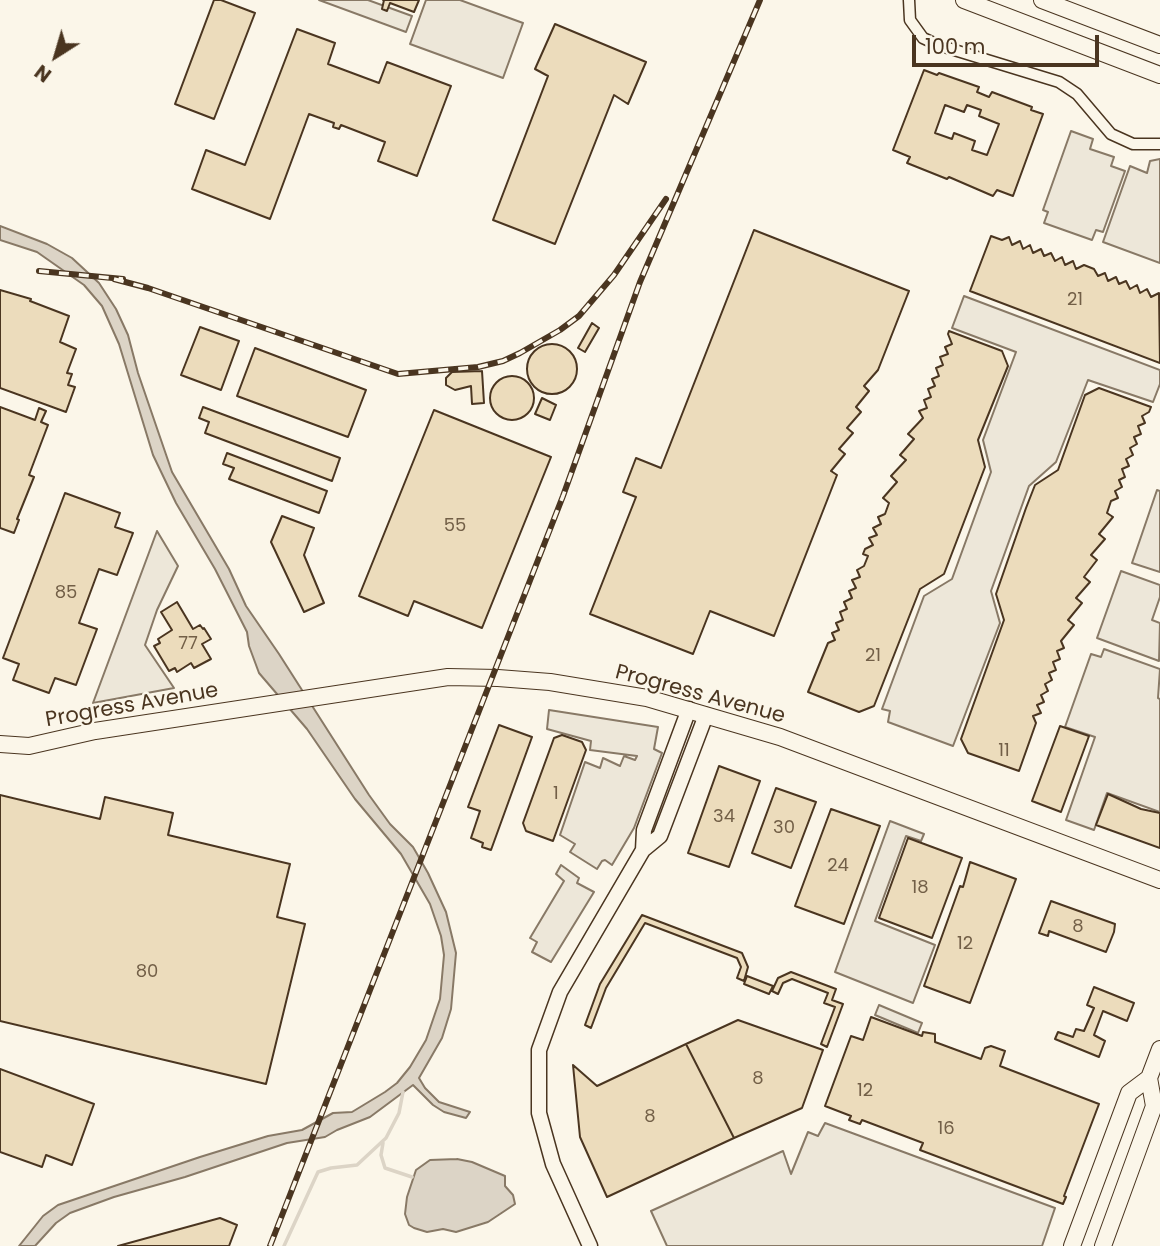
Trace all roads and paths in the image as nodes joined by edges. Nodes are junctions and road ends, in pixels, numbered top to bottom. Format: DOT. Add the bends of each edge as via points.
graph roads {
  1 [pos="909,0"];
  2 [pos="964,0"];
  3 [pos="1042,0"];
  4 [pos="1160,45"];
  5 [pos="1160,75"];
  6 [pos="1160,144"];
  7 [pos="689,709"];
  8 [pos="706,715"];
  9 [pos="0,744"];
  10 [pos="643,850"];
  11 [pos="1160,880"];
  12 [pos="1160,1049"];
  13 [pos="1149,1078"];
  14 [pos="590,1246"];
  15 [pos="1072,1246"];
  16 [pos="1103,1246"];
  1 -- 6 [label="street" via="910,20 917,33 930,42 1050,78 1077,94 1111,134 1133,144"];
  2 -- 5 [label="main road"];
  3 -- 4 [label="main road"];
  7 -- 8 [label="main road, Progress Avenue"];
  7 -- 9 [label="main road, Progress Avenue" via="550,682 448,677 95,731 29,746"];
  7 -- 10 [label="street" via="644,830"];
  8 -- 10 [label="street" via="660,836"];
  8 -- 11 [label="main road, Progress Avenue" via="780,737"];
  10 -- 14 [label="street" via="560,992 539,1050 539,1113 553,1164"];
  12 -- 13 [label="main road"];
  13 -- 15 [label="main road" via="1129,1093"];
  13 -- 16 [label="main road" via="1154,1106"];
}
